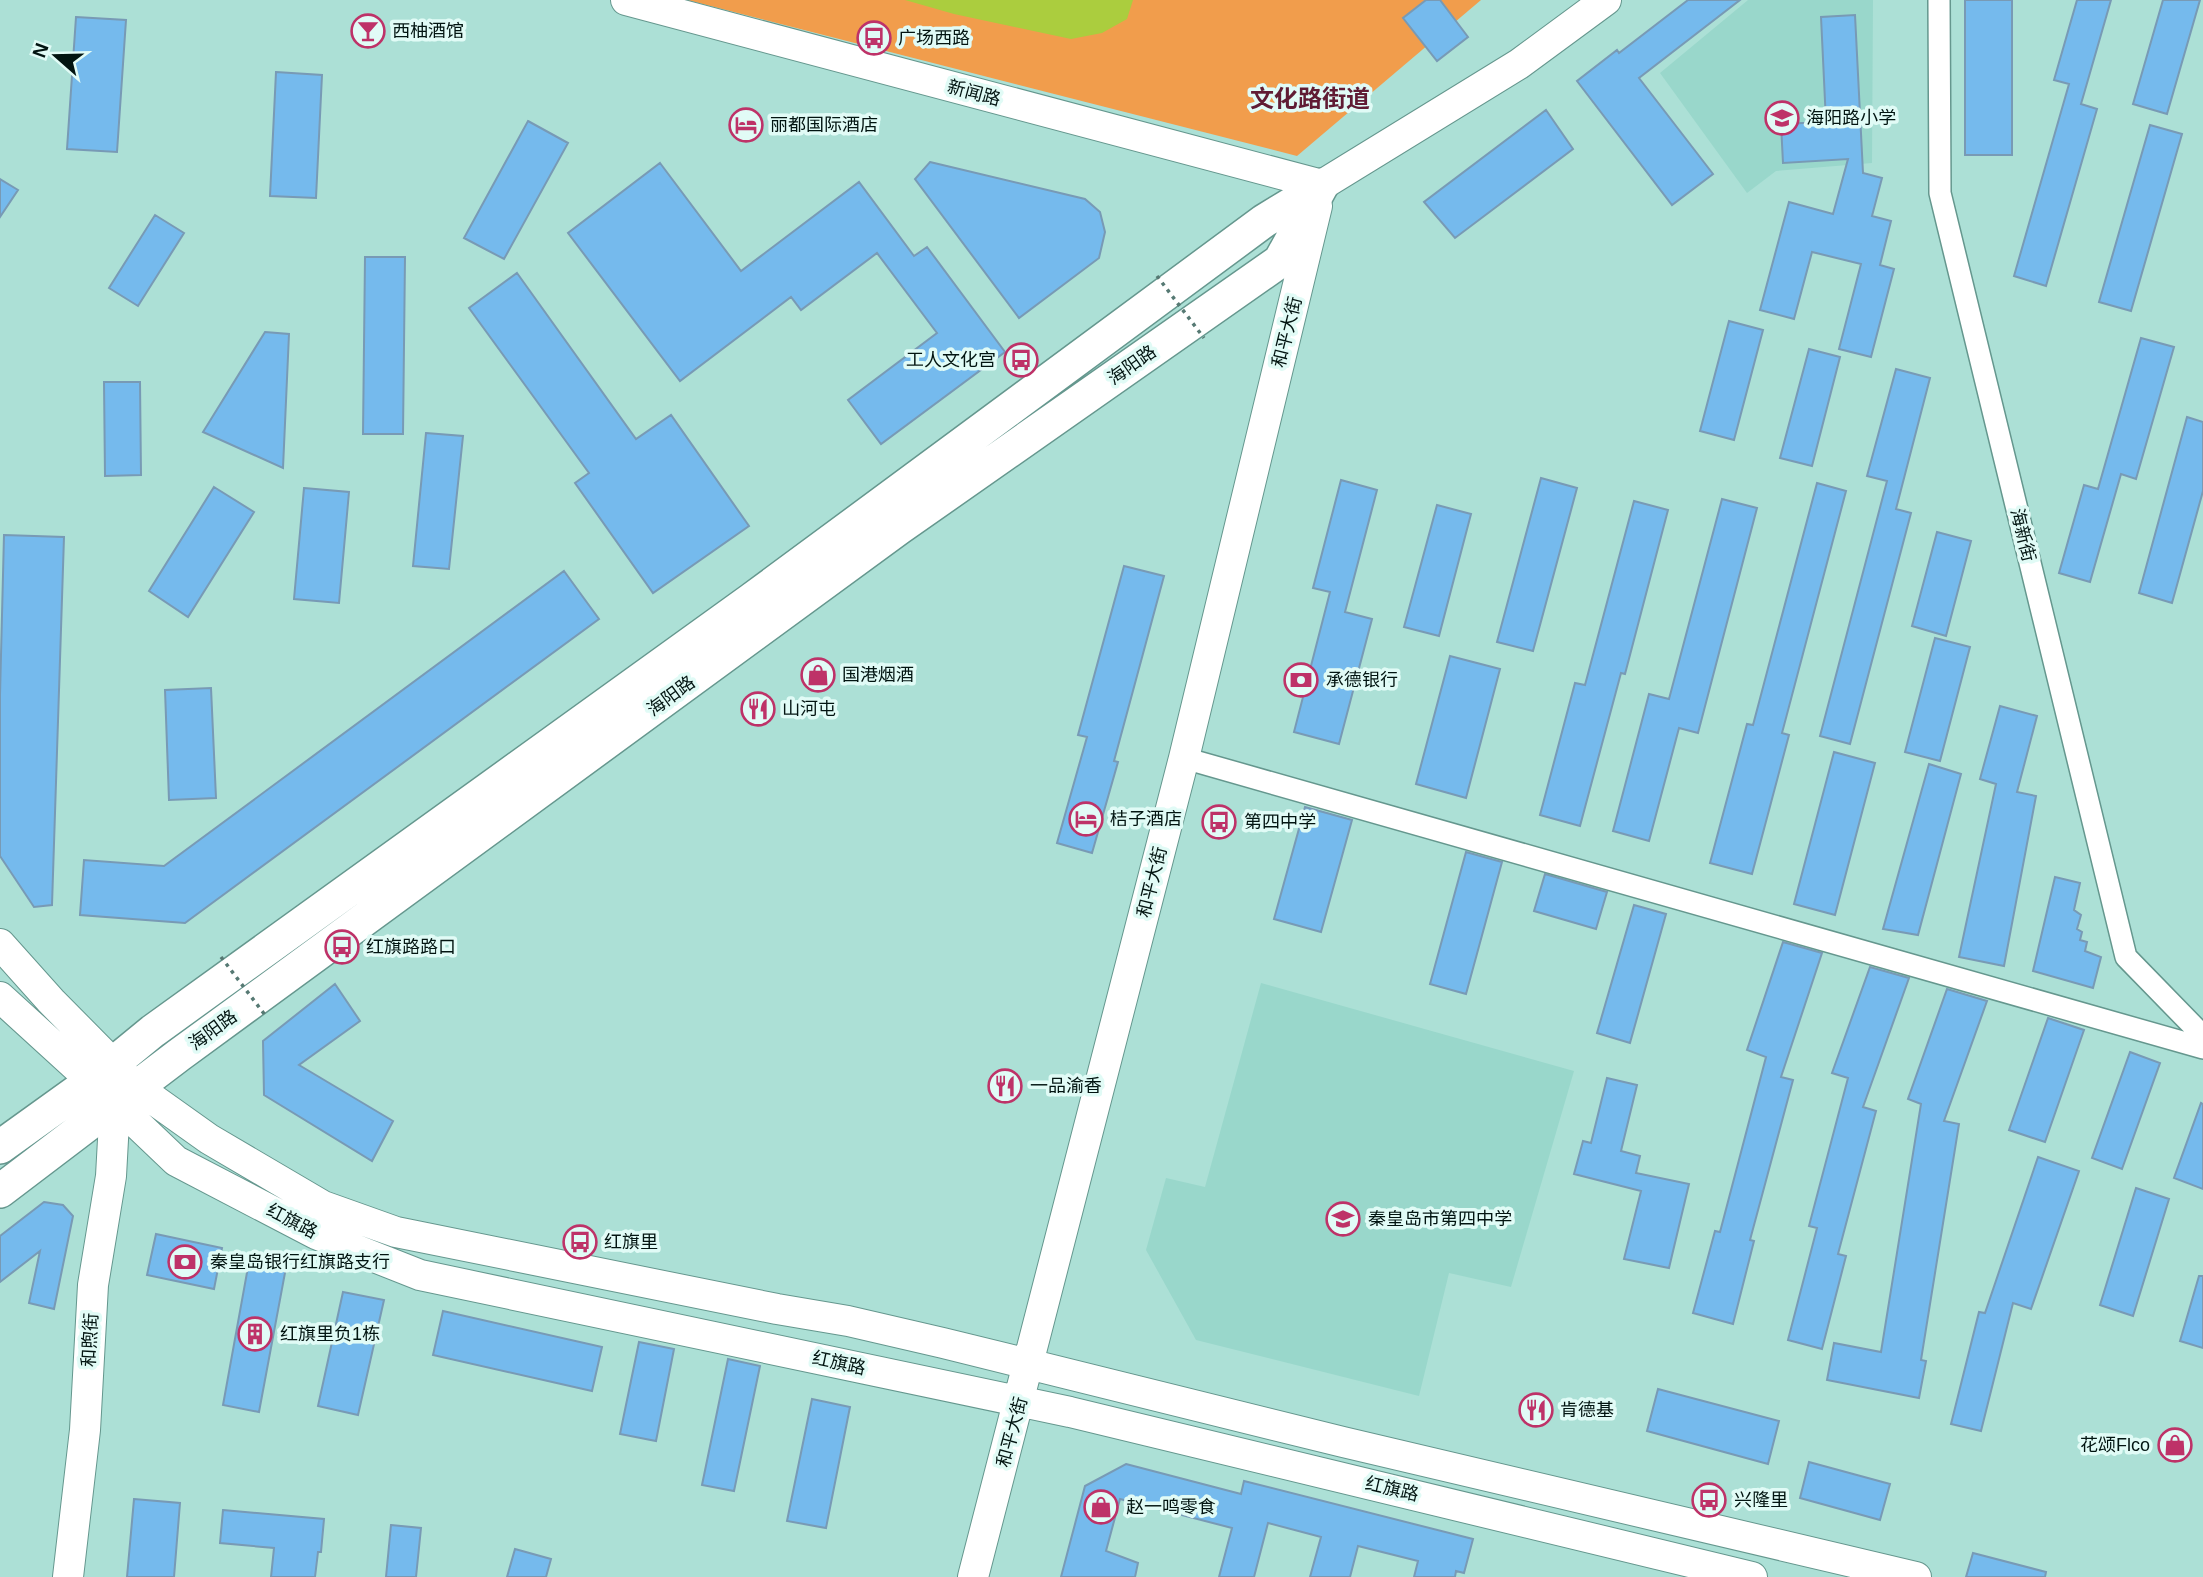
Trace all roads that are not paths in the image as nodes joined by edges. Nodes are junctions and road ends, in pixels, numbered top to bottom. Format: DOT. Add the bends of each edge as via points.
graph roads {
  1 [pos="626,0"];
  2 [pos="1606,0"];
  3 [pos="1939,0"];
  4 [pos="1322,186"];
  5 [pos="1184,758"];
  6 [pos="0,944"];
  7 [pos="0,998"];
  8 [pos="2203,1036"];
  9 [pos="2203,1048"];
  10 [pos="114,1084"];
  11 [pos="0,1147"];
  12 [pos="0,1191"];
  13 [pos="1028,1366"];
  14 [pos="1020,1402"];
  15 [pos="68,1577"];
  16 [pos="973,1577"];
  17 [pos="1752,1577"];
  18 [pos="1916,1577"];
  1 -- 4 [label="main road, 新闻路"];
  2 -- 4 [label="main road, 海阳路" via="1519,64"];
  3 -- 8 [label="street, 海新街" via="1940,193 2126,957"];
  4 -- 5 [label="main road, 和平大街"];
  4 -- 10 [label="main road, 海阳路" via="1280,261"];
  5 -- 9 [label="street"];
  5 -- 13 [label="main road, 和平大街"];
  6 -- 10 [label="main road"];
  7 -- 10 [label="main road, 红旗路"];
  10 -- 11 [label="main road, 海阳路"];
  10 -- 12 [label="main road, 海阳路"];
  10 -- 13 [label="main road" via="323,1206 396,1232 848,1321"];
  10 -- 14 [label="main road, 红旗路" via="176,1161 316,1234 420,1275"];
  10 -- 15 [label="main road, 和煦街" via="111,1176 93,1284 85,1430"];
  13 -- 14 [label="main road, 和平大街"];
  13 -- 18 [label="main road"];
  14 -- 16 [label="main road, 和平大街"];
  14 -- 17 [label="main road, 红旗路"];
}
